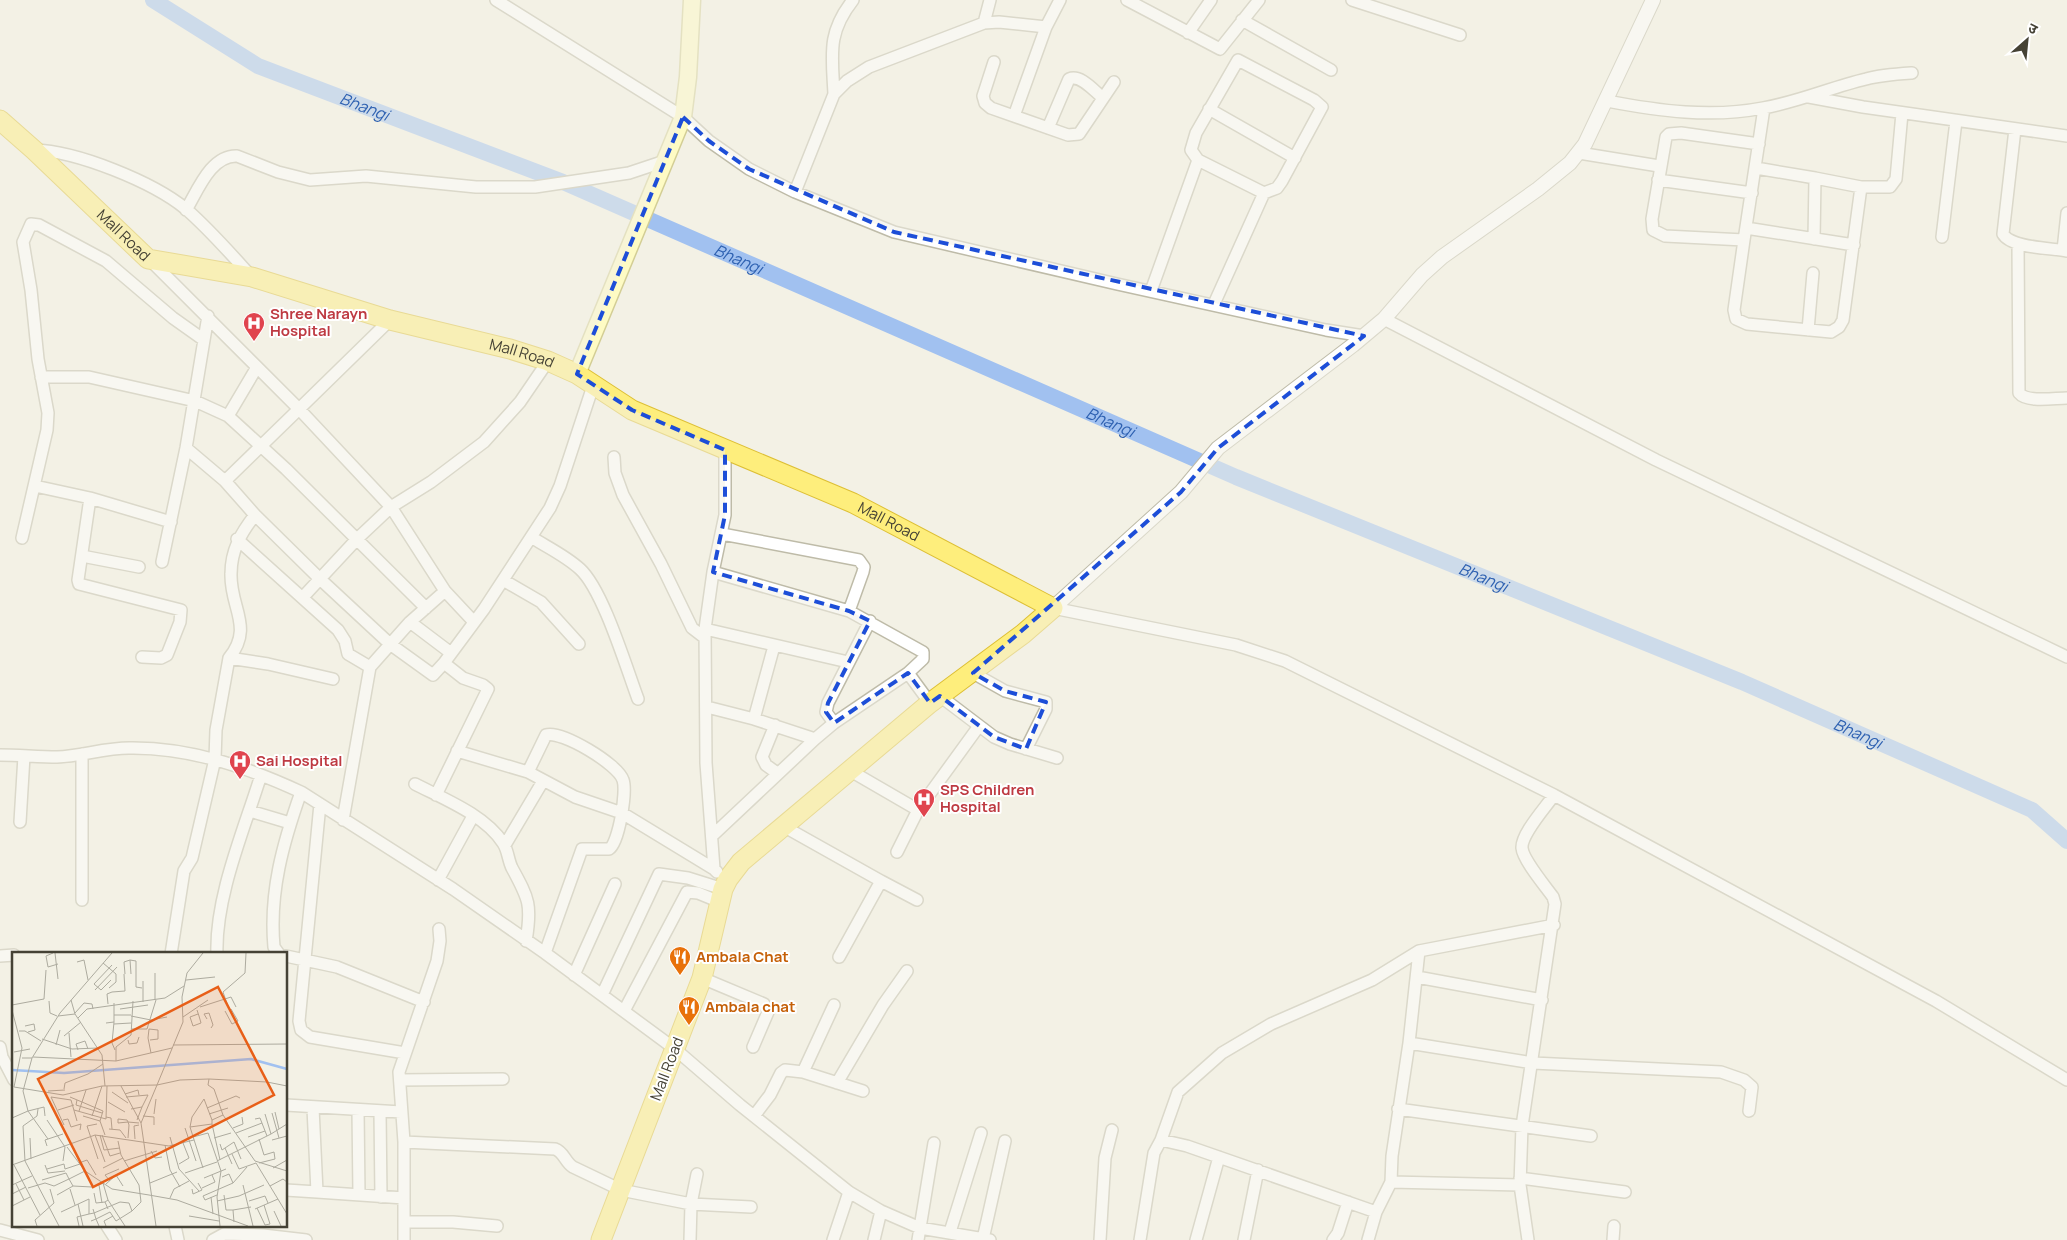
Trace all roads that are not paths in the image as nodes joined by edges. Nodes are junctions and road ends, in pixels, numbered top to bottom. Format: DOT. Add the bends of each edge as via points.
graph roads {
  1 [pos="496,0"];
  2 [pos="692,0"];
  3 [pos="853,0"];
  4 [pos="990,0"];
  5 [pos="1060,0"];
  6 [pos="1127,0"];
  7 [pos="1211,0"];
  8 [pos="1259,0"];
  9 [pos="1352,0"];
  10 [pos="1653,0"];
  11 [pos="1242,20"];
  12 [pos="984,23"];
  13 [pos="1046,27"];
  14 [pos="1188,33"];
  15 [pos="1460,35"];
  16 [pos="1220,49"];
  17 [pos="1238,60"];
  18 [pos="994,62"];
  19 [pos="1331,70"];
  20 [pos="1912,73"];
  21 [pos="1114,82"];
  22 [pos="834,94"];
  23 [pos="1806,97"];
  24 [pos="1103,98"];
  25 [pos="1607,101"];
  26 [pos="1764,108"];
  27 [pos="1209,109"];
  28 [pos="1902,113"];
  29 [pos="683,116"];
  30 [pos="1014,116"];
  31 [pos="0,120"];
  32 [pos="1956,121"];
  33 [pos="1048,128"];
  34 [pos="2015,129"];
  35 [pos="2067,136"];
  36 [pos="1759,144"];
  37 [pos="34,150"];
  38 [pos="1579,153"];
  39 [pos="1295,158"];
  40 [pos="1198,160"];
  41 [pos="665,161"];
  42 [pos="1659,166"];
  43 [pos="1756,168"];
  44 [pos="1815,178"];
  45 [pos="1658,180"];
  46 [pos="1861,187"];
  47 [pos="795,192"];
  48 [pos="1264,193"];
  49 [pos="1752,193"];
  50 [pos="186,210"];
  51 [pos="2067,213"];
  52 [pos="1746,228"];
  53 [pos="1942,237"];
  54 [pos="1814,239"];
  55 [pos="1744,240"];
  56 [pos="2018,244"];
  57 [pos="1854,245"];
  58 [pos="2065,250"];
  59 [pos="148,259"];
  60 [pos="1813,273"];
  61 [pos="252,277"];
  62 [pos="1151,290"];
  63 [pos="1214,304"];
  64 [pos="208,316"];
  65 [pos="1384,319"];
  66 [pos="390,320"];
  67 [pos="1808,330"];
  68 [pos="1364,336"];
  69 [pos="204,340"];
  70 [pos="548,361"];
  71 [pos="257,366"];
  72 [pos="577,374"];
  73 [pos="41,377"];
  74 [pos="593,386"];
  75 [pos="2067,398"];
  76 [pos="195,401"];
  77 [pos="299,409"];
  78 [pos="228,416"];
  79 [pos="260,445"];
  80 [pos="186,448"];
  81 [pos="725,450"];
  82 [pos="614,457"];
  83 [pos="225,481"];
  84 [pos="35,486"];
  85 [pos="90,498"];
  86 [pos="391,507"];
  87 [pos="255,515"];
  88 [pos="171,522"];
  89 [pos="722,534"];
  90 [pos="531,537"];
  91 [pos="22,538"];
  92 [pos="237,539"];
  93 [pos="357,539"];
  94 [pos="82,556"];
  95 [pos="162,562"];
  96 [pos="139,567"];
  97 [pos="713,572"];
  98 [pos="320,579"];
  99 [pos="503,580"];
  100 [pos="445,591"];
  101 [pos="303,597"];
  102 [pos="426,608"];
  103 [pos="1053,608"];
  104 [pos="849,611"];
  105 [pos="870,621"];
  106 [pos="410,622"];
  107 [pos="474,622"];
  108 [pos="705,633"];
  109 [pos="390,644"];
  110 [pos="579,644"];
  111 [pos="774,646"];
  112 [pos="451,652"];
  113 [pos="142,657"];
  114 [pos="2067,657"];
  115 [pos="229,658"];
  116 [pos="848,662"];
  117 [pos="444,663"];
  118 [pos="370,666"];
  119 [pos="972,672"];
  120 [pos="908,673"];
  121 [pos="333,679"];
  122 [pos="638,699"];
  123 [pos="935,700"];
  124 [pos="707,707"];
  125 [pos="754,718"];
  126 [pos="834,723"];
  127 [pos="775,725"];
  128 [pos="979,726"];
  129 [pos="815,739"];
  130 [pos="1026,749"];
  131 [pos="457,751"];
  132 [pos="82,754"];
  133 [pos="0,755"];
  134 [pos="24,756"];
  135 [pos="1057,758"];
  136 [pos="214,759"];
  137 [pos="849,770"];
  138 [pos="528,772"];
  139 [pos="777,773"];
  140 [pos="261,775"];
  141 [pos="543,781"];
  142 [pos="414,784"];
  143 [pos="301,792"];
  144 [pos="436,795"];
  145 [pos="1554,795"];
  146 [pos="320,804"];
  147 [pos="918,810"];
  148 [pos="250,811"];
  149 [pos="622,813"];
  150 [pos="473,816"];
  151 [pos="343,820"];
  152 [pos="20,822"];
  153 [pos="290,824"];
  154 [pos="783,826"];
  155 [pos="712,836"];
  156 [pos="505,845"];
  157 [pos="897,852"];
  158 [pos="438,880"];
  159 [pos="881,881"];
  160 [pos="615,884"];
  161 [pos="721,885"];
  162 [pos="82,900"];
  163 [pos="918,900"];
  164 [pos="1554,925"];
  165 [pos="439,928"];
  166 [pos="526,940"];
  167 [pos="1419,951"];
  168 [pos="171,952"];
  169 [pos="217,952"];
  170 [pos="278,952"];
  171 [pos="544,953"];
  172 [pos="288,956"];
  173 [pos="839,957"];
  174 [pos="305,960"];
  175 [pos="907,971"];
  176 [pos="574,975"];
  177 [pos="1417,977"];
  178 [pos="702,978"];
  179 [pos="602,995"];
  180 [pos="1542,1000"];
  181 [pos="424,1002"];
  182 [pos="834,1005"];
  183 [pos="624,1011"];
  184 [pos="1410,1043"];
  185 [pos="753,1047"];
  186 [pos="675,1049"];
  187 [pos="405,1053"];
  188 [pos="1,1054"];
  189 [pos="1533,1063"];
  190 [pos="803,1072"];
  191 [pos="12,1076"];
  192 [pos="503,1078"];
  193 [pos="400,1080"];
  194 [pos="2067,1080"];
  195 [pos="837,1082"];
  196 [pos="863,1090"];
  197 [pos="288,1105"];
  198 [pos="314,1108"];
  199 [pos="1398,1108"];
  200 [pos="358,1110"];
  201 [pos="1749,1111"];
  202 [pos="380,1112"];
  203 [pos="401,1112"];
  204 [pos="754,1116"];
  205 [pos="1522,1126"];
  206 [pos="1112,1130"];
  207 [pos="981,1133"];
  208 [pos="1591,1136"];
  209 [pos="1161,1140"];
  210 [pos="1005,1141"];
  211 [pos="404,1142"];
  212 [pos="934,1143"];
  213 [pos="1219,1157"];
  214 [pos="1258,1170"];
  215 [pos="697,1174"];
  216 [pos="1391,1182"];
  217 [pos="1520,1182"];
  218 [pos="288,1190"];
  219 [pos="621,1190"];
  220 [pos="316,1192"];
  221 [pos="849,1192"];
  222 [pos="1624,1192"];
  223 [pos="359,1195"];
  224 [pos="381,1197"];
  225 [pos="404,1198"];
  226 [pos="1348,1202"];
  227 [pos="691,1204"];
  228 [pos="751,1207"];
  229 [pos="881,1211"];
  230 [pos="1376,1212"];
  231 [pos="405,1222"];
  232 [pos="497,1226"];
  233 [pos="1614,1226"];
  234 [pos="109,1228"];
  235 [pos="920,1228"];
  236 [pos="0,1230"];
  237 [pos="950,1232"];
  238 [pos="260,1234"];
  239 [pos="986,1239"];
  240 [pos="38,1240"];
  241 [pos="116,1240"];
  242 [pos="213,1240"];
  243 [pos="306,1240"];
  244 [pos="404,1240"];
  245 [pos="601,1240"];
  246 [pos="690,1240"];
  247 [pos="833,1240"];
  248 [pos="874,1240"];
  249 [pos="918,1240"];
  250 [pos="1100,1240"];
  251 [pos="1140,1240"];
  252 [pos="1196,1240"];
  253 [pos="1244,1240"];
  254 [pos="1333,1240"];
  255 [pos="1368,1240"];
  256 [pos="1528,1240"];
  257 [pos="1612,1240"];
  1 -- 29 [label="street"];
  2 -- 29 [label="main road"];
  3 -- 22 [label="street" via="840,17 833,37"];
  4 -- 12 [label="street"];
  5 -- 13 [label="street"];
  6 -- 14 [label="street"];
  7 -- 14 [label="street"];
  8 -- 11 [label="street"];
  9 -- 15 [label="street"];
  10 -- 25 [label="street"];
  11 -- 16 [label="street"];
  11 -- 19 [label="street"];
  12 -- 13 [label="street"];
  12 -- 22 [label="street" via="869,67"];
  13 -- 30 [label="street"];
  14 -- 16 [label="street"];
  16 -- 17 [label="street"];
  17 -- 27 [label="street"];
  17 -- 39 [label="street" via="1322,107"];
  18 -- 30 [label="street" via="983,96 985,103"];
  20 -- 23 [label="street" via="1866,79"];
  21 -- 24 [label="street"];
  22 -- 47 [label="street"];
  23 -- 26 [label="street"];
  23 -- 28 [label="street"];
  24 -- 33 [label="street" via="1079,134 1068,135"];
  24 -- 33 [label="street" via="1080,80 1069,79"];
  25 -- 26 [label="street" via="1650,109 1712,113"];
  25 -- 38 [label="street"];
  26 -- 36 [label="street"];
  27 -- 39 [label="street"];
  27 -- 40 [label="street" via="1192,140 1193,154"];
  28 -- 32 [label="street"];
  28 -- 46 [label="street" via="1896,179 1890,187"];
  29 -- 41 [label="main road"];
  29 -- 47 [label="street" via="717,147 749,169"];
  30 -- 33 [label="street"];
  31 -- 37 [label="highway, Mall Road"];
  32 -- 34 [label="street"];
  32 -- 53 [label="street"];
  34 -- 35 [label="street"];
  34 -- 56 [label="street" via="2003,234"];
  36 -- 42 [label="street" via="1669,134"];
  36 -- 43 [label="street"];
  37 -- 50 [label="street" via="71,154 149,186"];
  37 -- 59 [label="highway, Mall Road"];
  38 -- 42 [label="street"];
  38 -- 65 [label="street" via="1538,189 1442,257"];
  39 -- 48 [label="street" via="1277,188"];
  40 -- 48 [label="street"];
  40 -- 62 [label="street"];
  41 -- 50 [label="street" via="629,173 535,187 476,187 366,176 310,180 229,156 217,163"];
  41 -- 72 [label="main road"];
  42 -- 45 [label="street"];
  43 -- 44 [label="street"];
  43 -- 49 [label="street"];
  44 -- 46 [label="street"];
  44 -- 54 [label="street"];
  45 -- 49 [label="street"];
  45 -- 55 [label="street" via="1652,230 1665,236"];
  46 -- 57 [label="street"];
  47 -- 62 [label="street" via="894,232"];
  48 -- 63 [label="street"];
  49 -- 52 [label="street"];
  50 -- 61 [label="street"];
  51 -- 58 [label="street"];
  52 -- 54 [label="street"];
  52 -- 55 [label="street"];
  54 -- 57 [label="street"];
  55 -- 67 [label="street" via="1734,310 1736,319 1747,324"];
  56 -- 58 [label="street"];
  56 -- 75 [label="street" via="2019,393 2029,398"];
  57 -- 67 [label="street" via="1843,320 1831,332"];
  59 -- 61 [label="highway, Mall Road"];
  59 -- 64 [label="street"];
  60 -- 67 [label="street"];
  61 -- 66 [label="highway, Mall Road"];
  62 -- 63 [label="street"];
  63 -- 68 [label="street"];
  64 -- 69 [label="street"];
  64 -- 71 [label="street"];
  65 -- 68 [label="street"];
  65 -- 114 [label="street" via="1656,460"];
  66 -- 70 [label="highway, Mall Road"];
  66 -- 77 [label="street"];
  68 -- 103 [label="street" via="1246,425 1209,458 1146,526"];
  69 -- 73 [label="street" via="106,261 33,223 25,232 23,242"];
  69 -- 76 [label="street"];
  70 -- 72 [label="highway, Mall Road"];
  70 -- 86 [label="street" via="520,402 484,442"];
  71 -- 77 [label="street"];
  71 -- 78 [label="street"];
  72 -- 74 [label="highway, Mall Road"];
  73 -- 76 [label="street" via="89,377"];
  73 -- 84 [label="street" via="48,413"];
  74 -- 81 [label="highway, Mall Road" via="632,410"];
  74 -- 90 [label="street" via="556,496"];
  76 -- 78 [label="street"];
  76 -- 80 [label="street"];
  77 -- 79 [label="street"];
  77 -- 86 [label="street"];
  78 -- 79 [label="street"];
  79 -- 83 [label="street"];
  79 -- 93 [label="street"];
  80 -- 83 [label="street"];
  80 -- 88 [label="street"];
  81 -- 89 [label="street"];
  81 -- 103 [label="highway, Mall Road" via="853,503"];
  82 -- 108 [label="street" via="615,473 623,495 692,628"];
  83 -- 87 [label="street"];
  84 -- 85 [label="street"];
  84 -- 91 [label="street"];
  85 -- 88 [label="street"];
  85 -- 94 [label="street"];
  86 -- 93 [label="street"];
  86 -- 100 [label="street"];
  87 -- 92 [label="street"];
  87 -- 98 [label="street"];
  88 -- 95 [label="street"];
  89 -- 97 [label="street"];
  89 -- 104 [label="street" via="859,560 864,572"];
  90 -- 99 [label="street"];
  90 -- 122 [label="street" via="579,568 587,577 614,634"];
  92 -- 101 [label="street"];
  92 -- 115 [label="street" via="230,575 241,637"];
  93 -- 98 [label="street"];
  93 -- 102 [label="street"];
  94 -- 96 [label="street"];
  94 -- 113 [label="street" via="78,580 82,585 181,610 180,622 167,656"];
  97 -- 104 [label="street"];
  97 -- 108 [label="street"];
  98 -- 101 [label="street"];
  98 -- 109 [label="street"];
  99 -- 107 [label="street"];
  99 -- 110 [label="street" via="541,602"];
  100 -- 102 [label="street"];
  100 -- 107 [label="street"];
  101 -- 118 [label="street" via="342,635 348,654"];
  102 -- 106 [label="street"];
  103 -- 119 [label="highway, Mall Road"];
  103 -- 145 [label="street" via="1236,645 1285,661"];
  104 -- 105 [label="street"];
  105 -- 116 [label="street"];
  105 -- 120 [label="street" via="923,652 922,659"];
  106 -- 109 [label="street"];
  106 -- 112 [label="street"];
  107 -- 112 [label="street"];
  108 -- 111 [label="street"];
  108 -- 124 [label="street"];
  109 -- 117 [label="street" via="432,674 436,674"];
  109 -- 118 [label="street"];
  111 -- 116 [label="street"];
  111 -- 125 [label="street"];
  112 -- 117 [label="street"];
  115 -- 121 [label="street"];
  115 -- 136 [label="street"];
  116 -- 126 [label="street" via="826,709 827,716"];
  117 -- 131 [label="street" via="463,678 488,689"];
  118 -- 151 [label="street"];
  119 -- 123 [label="highway, Mall Road"];
  119 -- 130 [label="street" via="1005,691 1046,702 1046,709"];
  120 -- 123 [label="street"];
  120 -- 126 [label="street"];
  123 -- 128 [label="street"];
  123 -- 137 [label="highway, Mall Road"];
  124 -- 125 [label="street"];
  124 -- 155 [label="street" via="706,763"];
  125 -- 127 [label="street"];
  126 -- 129 [label="street"];
  127 -- 129 [label="street"];
  127 -- 139 [label="street" via="762,758"];
  128 -- 130 [label="street" via="994,737"];
  128 -- 147 [label="street"];
  129 -- 139 [label="street"];
  130 -- 135 [label="street"];
  131 -- 138 [label="street"];
  131 -- 144 [label="street"];
  132 -- 134 [label="street"];
  132 -- 136 [label="street" via="130,748 171,750"];
  132 -- 162 [label="street"];
  133 -- 134 [label="street"];
  134 -- 152 [label="street"];
  136 -- 140 [label="street"];
  136 -- 168 [label="street" via="192,858 184,871"];
  137 -- 147 [label="street"];
  137 -- 154 [label="highway, Mall Road"];
  138 -- 141 [label="street"];
  138 -- 149 [label="street" via="543,738 550,734 560,736 619,772 624,785"];
  139 -- 155 [label="street"];
  140 -- 143 [label="street"];
  140 -- 148 [label="street"];
  141 -- 149 [label="street" via="574,797"];
  141 -- 156 [label="street"];
  142 -- 144 [label="street"];
  143 -- 146 [label="street"];
  143 -- 153 [label="street"];
  144 -- 150 [label="street"];
  145 -- 164 [label="street" via="1522,845 1523,854 1553,897"];
  145 -- 194 [label="street" via="1936,1001"];
  146 -- 151 [label="street"];
  146 -- 174 [label="street"];
  147 -- 157 [label="street"];
  148 -- 153 [label="street"];
  148 -- 169 [label="street" via="222,900"];
  149 -- 161 [label="street"];
  149 -- 171 [label="street" via="612,847 584,848 580,852"];
  150 -- 156 [label="street"];
  150 -- 158 [label="street"];
  151 -- 158 [label="street"];
  153 -- 170 [label="street" via="273,896 274,947"];
  154 -- 159 [label="street"];
  154 -- 161 [label="highway, Mall Road" via="741,862"];
  155 -- 161 [label="street"];
  156 -- 166 [label="street" via="529,903"];
  158 -- 166 [label="street"];
  159 -- 163 [label="street"];
  159 -- 173 [label="street"];
  160 -- 176 [label="street"];
  161 -- 178 [label="highway, Mall Road"];
  161 -- 179 [label="street" via="659,874"];
  161 -- 183 [label="street" via="698,893 687,892"];
  164 -- 167 [label="street"];
  164 -- 180 [label="street"];
  165 -- 181 [label="street" via="439,952"];
  166 -- 171 [label="street"];
  167 -- 177 [label="street"];
  167 -- 209 [label="street" via="1372,980 1271,1024 1222,1053 1178,1092"];
  171 -- 176 [label="street"];
  172 -- 174 [label="street"];
  174 -- 181 [label="street" via="337,967"];
  174 -- 187 [label="street" via="299,1021 303,1033 314,1038"];
  175 -- 195 [label="street"];
  176 -- 179 [label="street"];
  177 -- 180 [label="street"];
  177 -- 184 [label="street"];
  178 -- 185 [label="street" via="764,1004 768,1012"];
  178 -- 186 [label="highway, Mall Road"];
  179 -- 183 [label="street"];
  180 -- 189 [label="street"];
  181 -- 187 [label="street"];
  182 -- 190 [label="street"];
  183 -- 186 [label="street"];
  184 -- 189 [label="street"];
  184 -- 199 [label="street"];
  186 -- 204 [label="street"];
  186 -- 219 [label="highway, Mall Road"];
  187 -- 193 [label="street"];
  188 -- 191 [label="street"];
  189 -- 201 [label="street" via="1721,1072 1744,1080 1752,1087"];
  189 -- 205 [label="street"];
  190 -- 195 [label="street"];
  190 -- 204 [label="street" via="786,1070 781,1073"];
  192 -- 193 [label="street"];
  193 -- 203 [label="street"];
  195 -- 196 [label="street"];
  197 -- 198 [label="street"];
  198 -- 200 [label="street"];
  198 -- 220 [label="street"];
  199 -- 205 [label="street"];
  199 -- 216 [label="street"];
  200 -- 202 [label="street"];
  200 -- 223 [label="street"];
  202 -- 203 [label="street"];
  202 -- 224 [label="street"];
  203 -- 211 [label="street"];
  204 -- 221 [label="street"];
  205 -- 208 [label="street"];
  205 -- 217 [label="street"];
  206 -- 250 [label="street" via="1105,1158"];
  207 -- 237 [label="street"];
  209 -- 213 [label="street"];
  209 -- 251 [label="street" via="1154,1154"];
  210 -- 239 [label="street"];
  211 -- 219 [label="street" via="555,1149 562,1152 569,1165"];
  211 -- 225 [label="street"];
  212 -- 235 [label="street"];
  213 -- 214 [label="street"];
  213 -- 252 [label="street"];
  214 -- 226 [label="street"];
  214 -- 253 [label="street"];
  215 -- 227 [label="street"];
  216 -- 217 [label="street"];
  216 -- 230 [label="street"];
  217 -- 222 [label="street"];
  217 -- 256 [label="street"];
  218 -- 220 [label="street"];
  219 -- 227 [label="street"];
  219 -- 245 [label="highway, Mall Road"];
  220 -- 223 [label="street"];
  221 -- 229 [label="street"];
  221 -- 247 [label="street"];
  223 -- 224 [label="street"];
  224 -- 225 [label="street"];
  225 -- 231 [label="street"];
  226 -- 230 [label="street"];
  226 -- 254 [label="street"];
  227 -- 228 [label="street"];
  227 -- 246 [label="street"];
  229 -- 235 [label="street"];
  229 -- 248 [label="street"];
  230 -- 255 [label="street"];
  231 -- 232 [label="street"];
  231 -- 244 [label="street"];
  233 -- 257 [label="street"];
  234 -- 241 [label="street"];
  235 -- 237 [label="street"];
  235 -- 249 [label="street"];
  236 -- 240 [label="street"];
  237 -- 239 [label="street"];
  238 -- 242 [label="street" via="224,1234"];
  238 -- 243 [label="street"];
}
